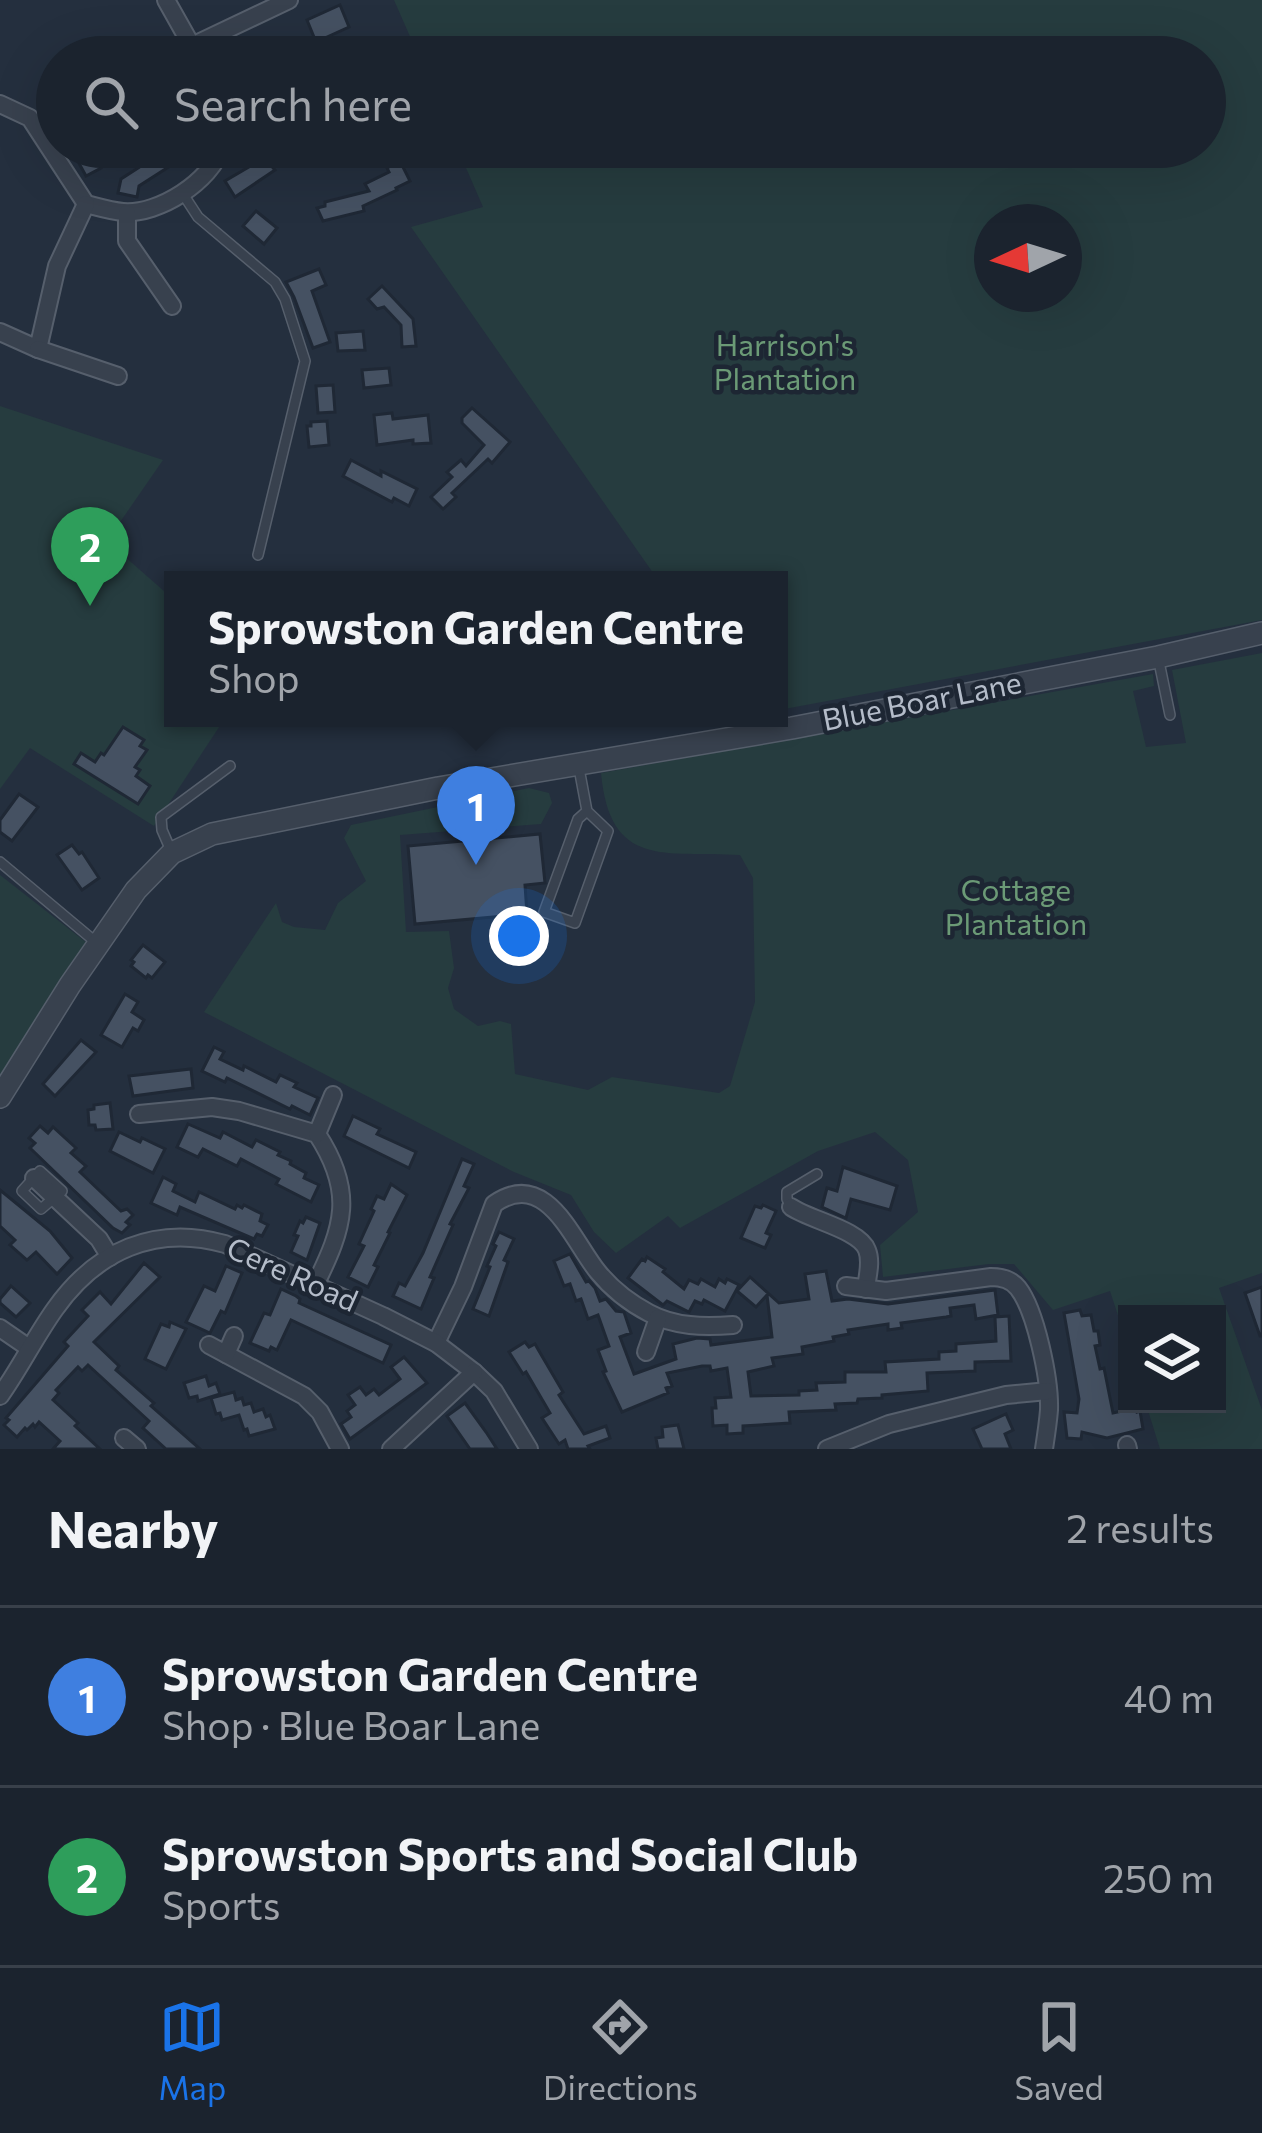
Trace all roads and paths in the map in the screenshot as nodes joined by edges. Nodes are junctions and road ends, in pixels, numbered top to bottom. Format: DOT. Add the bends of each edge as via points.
graph roads {
  1 [pos="166,0"];
  2 [pos="290,0"];
  3 [pos="186,36"];
  4 [pos="224,36"];
  5 [pos="0,104"];
  6 [pos="36,127"];
  7 [pos="63,168"];
  8 [pos="212,168"];
  9 [pos="183,194"];
  10 [pos="86,204"];
  11 [pos="127,212"];
  12 [pos="172,306"];
  13 [pos="0,332"];
  14 [pos="38,349"];
  15 [pos="118,376"];
  16 [pos="257,555"];
  17 [pos="1262,633"];
  18 [pos="1158,657"];
  19 [pos="1170,715"];
  20 [pos="578,764"];
  21 [pos="230,766"];
  22 [pos="587,811"];
  23 [pos="172,853"];
  24 [pos="0,862"];
  25 [pos="98,944"];
  26 [pos="333,1095"];
  27 [pos="0,1096"];
  28 [pos="152,1119"];
  29 [pos="317,1134"];
  30 [pos="817,1174"];
  31 [pos="34,1178"];
  32 [pos="791,1208"];
  33 [pos="110,1257"];
  34 [pos="315,1285"];
  35 [pos="846,1286"];
  36 [pos="866,1289"];
  37 [pos="658,1318"];
  38 [pos="733,1325"];
  39 [pos="0,1328"];
  40 [pos="436,1343"];
  41 [pos="223,1345"];
  42 [pos="29,1348"];
  43 [pos="646,1352"];
  44 [pos="474,1372"];
  45 [pos="1048,1390"];
  46 [pos="0,1396"];
  47 [pos="340,1449"];
  48 [pos="391,1449"];
  49 [pos="529,1449"];
  50 [pos="827,1449"];
  51 [pos="1044,1449"];
  1 -- 3 [label="street"];
  2 -- 4 [label="street"];
  5 -- 6 [label="street"];
  7 -- 10 [label="street"];
  8 -- 9 [label="street"];
  9 -- 11 [label="street"];
  9 -- 16 [label="lane" via="198,217 275,282 305,361"];
  10 -- 11 [label="street"];
  10 -- 14 [label="street" via="57,266"];
  11 -- 12 [label="street" via="127,241"];
  13 -- 14 [label="street"];
  14 -- 15 [label="street"];
  17 -- 18 [label="street, Blue Boar Lane"];
  18 -- 19 [label="lane"];
  18 -- 20 [label="street, Blue Boar Lane"];
  20 -- 22 [label="lane"];
  20 -- 23 [label="street, Blue Boar Lane" via="244,826"];
  21 -- 23 [label="lane" via="161,817"];
  22 -- 22 [label="lane" via="608,831 575,923 544,912"];
  23 -- 25 [label="street, Blue Boar Lane"];
  24 -- 25 [label="lane"];
  25 -- 27 [label="street, Blue Boar Lane"];
  26 -- 29 [label="street"];
  28 -- 29 [label="street" via="212,1107"];
  29 -- 34 [label="street" via="337,1171 341,1220"];
  30 -- 32 [label="lane" via="787,1192"];
  31 -- 33 [label="street"];
  32 -- 36 [label="street" via="866,1246"];
  33 -- 34 [label="street, Cere Road" via="133,1244 204,1238"];
  33 -- 42 [label="street, Cere Road" via="58,1304"];
  34 -- 40 [label="street, Cere Road"];
  35 -- 36 [label="street"];
  36 -- 45 [label="street" via="1001,1277 1018,1288 1035,1328"];
  37 -- 38 [label="street"];
  37 -- 40 [label="street" via="606,1282 563,1217 518,1195 494,1204"];
  37 -- 43 [label="street"];
  39 -- 42 [label="street"];
  40 -- 44 [label="street, Cere Road"];
  41 -- 47 [label="street" via="304,1396"];
  42 -- 46 [label="street, Cere Road"];
  44 -- 48 [label="street"];
  44 -- 49 [label="street, Cere Road"];
  45 -- 50 [label="street" via="890,1424"];
  45 -- 51 [label="street"];
}
